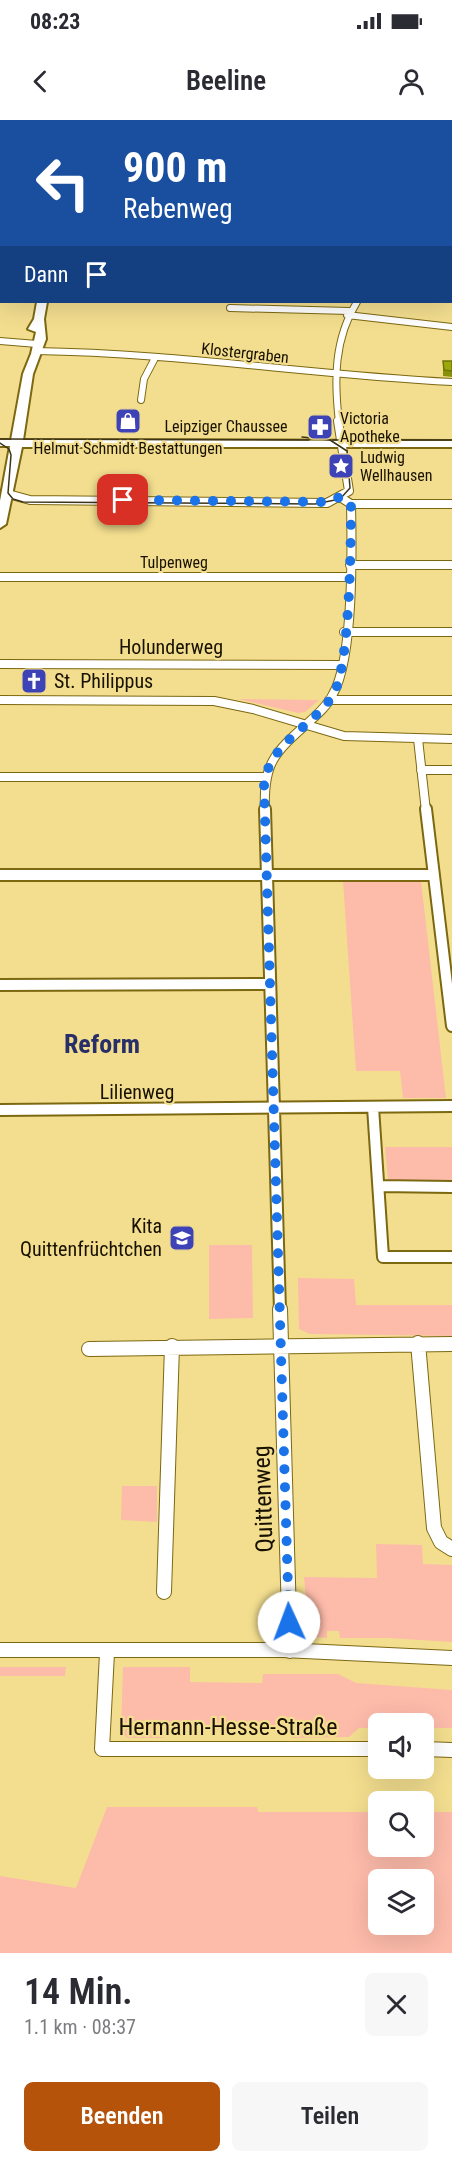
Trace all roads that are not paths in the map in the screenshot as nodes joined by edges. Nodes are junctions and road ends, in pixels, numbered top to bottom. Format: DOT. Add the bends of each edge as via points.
graph roads {
  1 [pos="42,303"];
  2 [pos="356,303"];
  3 [pos="230,308"];
  4 [pos="348,313"];
  5 [pos="452,327"];
  6 [pos="0,341"];
  7 [pos="33,347"];
  8 [pos="155,357"];
  9 [pos="336,376"];
  10 [pos="452,382"];
  11 [pos="141,400"];
  12 [pos="0,433"];
  13 [pos="452,433"];
  14 [pos="16,438"];
  15 [pos="341,438"];
  16 [pos="0,443"];
  17 [pos="452,444"];
  18 [pos="8,494"];
  19 [pos="340,497"];
  20 [pos="351,504"];
  21 [pos="452,504"];
  22 [pos="0,524"];
  23 [pos="452,565"];
  24 [pos="349,571"];
  25 [pos="0,577"];
  26 [pos="344,632"];
  27 [pos="452,632"];
  28 [pos="0,664"];
  29 [pos="342,665"];
  30 [pos="0,700"];
  31 [pos="329,700"];
  32 [pos="452,700"];
  33 [pos="304,725"];
  34 [pos="418,739"];
  35 [pos="452,739"];
  36 [pos="421,770"];
  37 [pos="452,770"];
  38 [pos="0,777"];
  39 [pos="265,777"];
  40 [pos="0,875"];
  41 [pos="266,875"];
  42 [pos="433,875"];
  43 [pos="0,984"];
  44 [pos="269,984"];
  45 [pos="452,1026"];
  46 [pos="452,1106"];
  47 [pos="373,1107"];
  48 [pos="273,1109"];
  49 [pos="0,1110"];
  50 [pos="379,1186"];
  51 [pos="452,1186"];
  52 [pos="452,1257"];
  53 [pos="418,1344"];
  54 [pos="452,1344"];
  55 [pos="172,1346"];
  56 [pos="281,1346"];
  57 [pos="89,1349"];
  58 [pos="452,1549"];
  59 [pos="164,1592"];
  60 [pos="0,1650"];
  61 [pos="290,1651"];
  62 [pos="107,1653"];
  63 [pos="452,1658"];
  64 [pos="368,1749"];
  65 [pos="434,1749"];
  66 [pos="452,1750"];
  1 -- 7 [label="main road" via="42,327"];
  2 -- 4 [label="street"];
  3 -- 4 [label="street"];
  4 -- 5 [label="street"];
  4 -- 9 [label="street" via="339,342"];
  6 -- 7 [label="street, Klostergraben"];
  7 -- 8 [label="street, Klostergraben"];
  7 -- 14 [label="main road"];
  8 -- 9 [label="street, Klostergraben"];
  8 -- 11 [label="street" via="144,379"];
  9 -- 10 [label="street, Klostergraben"];
  9 -- 15 [label="street"];
  12 -- 14 [label="main road, Leipziger Chaussee"];
  13 -- 15 [label="main road, Leipziger Chaussee"];
  14 -- 15 [label="main road, Leipziger Chaussee"];
  14 -- 16 [label="main road, Leipziger Chaussee"];
  14 -- 18 [label="main road"];
  15 -- 17 [label="main road, Leipziger Chaussee"];
  15 -- 19 [label="street" via="349,491"];
  18 -- 19 [label="street" via="30,500 327,502"];
  18 -- 22 [label="main road"];
  19 -- 20 [label="street"];
  20 -- 21 [label="street"];
  20 -- 24 [label="street, Quittenweg"];
  23 -- 24 [label="street, Tulpenweg"];
  24 -- 25 [label="street, Tulpenweg"];
  24 -- 26 [label="street, Quittenweg"];
  26 -- 27 [label="street"];
  26 -- 29 [label="street, Quittenweg"];
  28 -- 29 [label="street, Holunderweg"];
  29 -- 31 [label="street, Quittenweg"];
  30 -- 33 [label="street" via="214,701"];
  31 -- 32 [label="street"];
  31 -- 33 [label="street, Quittenweg"];
  33 -- 34 [label="street" via="352,738"];
  33 -- 39 [label="street, Quittenweg" via="279,751"];
  34 -- 35 [label="street"];
  34 -- 36 [label="street"];
  36 -- 37 [label="street"];
  36 -- 42 [label="street"];
  38 -- 39 [label="street"];
  39 -- 41 [label="street, Quittenweg"];
  40 -- 41 [label="street"];
  41 -- 42 [label="street"];
  41 -- 44 [label="street, Quittenweg"];
  42 -- 45 [label="street"];
  43 -- 44 [label="street"];
  44 -- 48 [label="street, Quittenweg"];
  46 -- 47 [label="street, Lilienweg"];
  47 -- 48 [label="street, Lilienweg"];
  47 -- 50 [label="street"];
  48 -- 49 [label="street, Lilienweg"];
  48 -- 56 [label="street, Quittenweg"];
  50 -- 51 [label="street"];
  50 -- 52 [label="street" via="383,1257"];
  53 -- 54 [label="street"];
  53 -- 56 [label="street"];
  53 -- 58 [label="street" via="434,1528 441,1542"];
  55 -- 56 [label="street"];
  55 -- 57 [label="street"];
  55 -- 59 [label="street"];
  56 -- 61 [label="street, Quittenweg"];
  60 -- 62 [label="street"];
  61 -- 62 [label="street"];
  61 -- 63 [label="street"];
  62 -- 64 [label="street, Hermann-Hesse-Straße" via="102,1749"];
  65 -- 66 [label="street"];
}
